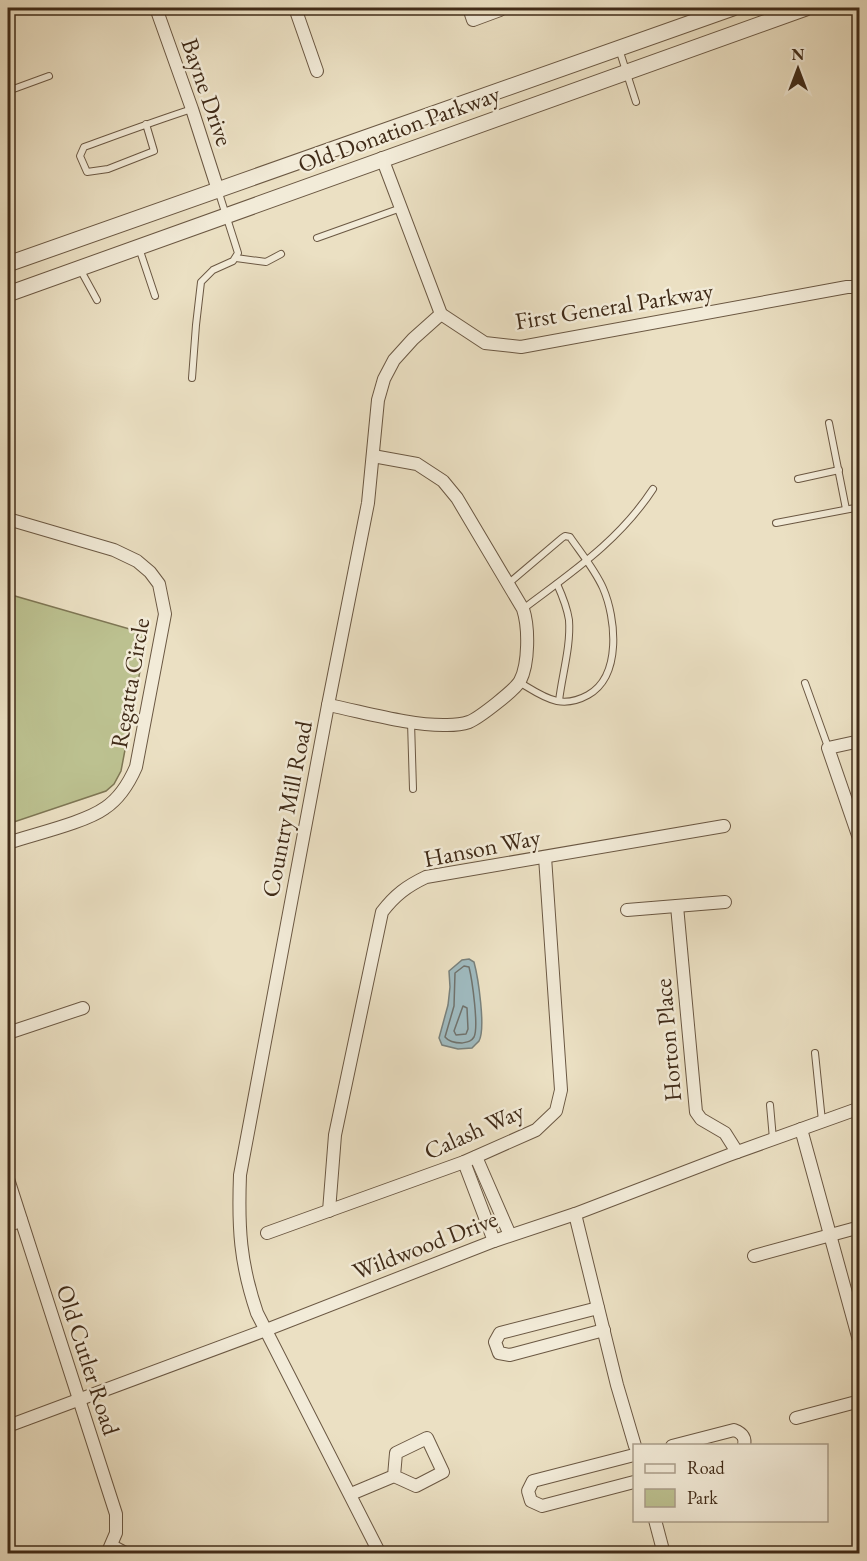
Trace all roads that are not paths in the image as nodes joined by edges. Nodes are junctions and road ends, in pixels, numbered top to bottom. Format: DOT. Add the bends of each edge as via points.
graph roads {
  1 [pos="156,8"];
  2 [pos="295,8"];
  3 [pos="469,8"];
  4 [pos="499,8"];
  5 [pos="734,8"];
  6 [pos="806,8"];
  7 [pos="619,48"];
  8 [pos="317,71"];
  9 [pos="626,72"];
  10 [pos="49,76"];
  11 [pos="8,91"];
  12 [pos="636,102"];
  13 [pos="192,109"];
  14 [pos="146,124"];
  15 [pos="382,158"];
  16 [pos="218,189"];
  17 [pos="401,208"];
  18 [pos="226,216"];
  19 [pos="317,238"];
  20 [pos="139,247"];
  21 [pos="281,254"];
  22 [pos="236,258"];
  23 [pos="8,264"];
  24 [pos="80,268"];
  25 [pos="860,287"];
  26 [pos="8,294"];
  27 [pos="155,296"];
  28 [pos="96,300"];
  29 [pos="441,314"];
  30 [pos="192,378"];
  31 [pos="829,423"];
  32 [pos="373,456"];
  33 [pos="839,470"];
  34 [pos="798,479"];
  35 [pos="653,489"];
  36 [pos="860,507"];
  37 [pos="846,510"];
  38 [pos="8,519"];
  39 [pos="776,523"];
  40 [pos="586,561"];
  41 [pos="509,583"];
  42 [pos="556,584"];
  43 [pos="523,609"];
  44 [pos="519,682"];
  45 [pos="805,683"];
  46 [pos="558,701"];
  47 [pos="328,705"];
  48 [pos="411,721"];
  49 [pos="860,741"];
  50 [pos="828,748"];
  51 [pos="413,789"];
  52 [pos="724,826"];
  53 [pos="860,841"];
  54 [pos="8,843"];
  55 [pos="545,857"];
  56 [pos="725,902"];
  57 [pos="677,906"];
  58 [pos="627,910"];
  59 [pos="84,1008"];
  60 [pos="8,1033"];
  61 [pos="815,1053"];
  62 [pos="770,1105"];
  63 [pos="860,1108"];
  64 [pos="822,1122"];
  65 [pos="801,1129"];
  66 [pos="773,1139"];
  67 [pos="737,1152"];
  68 [pos="470,1160"];
  69 [pos="8,1179"];
  70 [pos="329,1211"];
  71 [pos="575,1215"];
  72 [pos="21,1220"];
  73 [pos="8,1226"];
  74 [pos="860,1227"];
  75 [pos="267,1233"];
  76 [pos="510,1235"];
  77 [pos="830,1235"];
  78 [pos="494,1241"];
  79 [pos="754,1256"];
  80 [pos="598,1308"];
  81 [pos="266,1330"];
  82 [pos="604,1330"];
  83 [pos="860,1344"];
  84 [pos="78,1399"];
  85 [pos="860,1401"];
  86 [pos="796,1418"];
  87 [pos="8,1426"];
  88 [pos="634,1444"];
  89 [pos="680,1444"];
  90 [pos="744,1444"];
  91 [pos="633,1455"];
  92 [pos="394,1476"];
  93 [pos="633,1482"];
  94 [pos="351,1494"];
  95 [pos="655,1522"];
  96 [pos="109,1550"];
  97 [pos="127,1554"];
  98 [pos="380,1554"];
  99 [pos="664,1554"];
  1 -- 13 [label="street, Bayne Drive"];
  2 -- 8 [label="street"];
  3 -- 4 [label="street" via="473,20"];
  5 -- 7 [label="street, Old Donation Parkway"];
  6 -- 9 [label="street, Old Donation Parkway"];
  7 -- 9 [label="lane"];
  7 -- 16 [label="street, Old Donation Parkway"];
  9 -- 12 [label="lane"];
  9 -- 15 [label="street, Old Donation Parkway"];
  10 -- 11 [label="lane"];
  13 -- 14 [label="lane"];
  13 -- 16 [label="street, Bayne Drive"];
  14 -- 14 [label="lane" via="84,147 80,156 87,172 108,169 154,151"];
  15 -- 17 [label="street"];
  15 -- 18 [label="street, Old Donation Parkway"];
  16 -- 18 [label="lane"];
  16 -- 23 [label="street, Old Donation Parkway"];
  17 -- 19 [label="lane"];
  17 -- 29 [label="street"];
  18 -- 20 [label="street, Old Donation Parkway"];
  18 -- 22 [label="lane" via="238,253"];
  20 -- 24 [label="street, Old Donation Parkway"];
  20 -- 27 [label="lane"];
  21 -- 22 [label="lane" via="266,262"];
  22 -- 30 [label="lane" via="213,270 201,282"];
  24 -- 26 [label="street, Old Donation Parkway"];
  24 -- 28 [label="lane"];
  25 -- 29 [label="street, First General Parkway" via="521,346 485,343"];
  29 -- 32 [label="street, Country Mill Road" via="394,360 384,378"];
  31 -- 33 [label="lane"];
  32 -- 41 [label="street" via="417,464 443,481"];
  32 -- 47 [label="street, Country Mill Road" via="368,502"];
  33 -- 34 [label="lane"];
  33 -- 37 [label="lane"];
  35 -- 40 [label="lane" via="625,526"];
  36 -- 37 [label="lane"];
  37 -- 39 [label="lane"];
  38 -- 54 [label="street, Regatta Circle" via="114,550 137,561 159,584 165,614 136,767 128,785 106,808 92,816"];
  40 -- 41 [label="lane" via="570,537 565,536"];
  40 -- 42 [label="lane"];
  40 -- 46 [label="lane" via="609,607 610,665 592,692"];
  41 -- 43 [label="street"];
  42 -- 43 [label="lane"];
  42 -- 46 [label="lane" via="569,619"];
  43 -- 44 [label="street" via="528,636"];
  44 -- 46 [label="lane"];
  44 -- 48 [label="street" via="470,722 446,725"];
  45 -- 50 [label="lane"];
  47 -- 48 [label="street"];
  47 -- 81 [label="street, Country Mill Road" via="240,1175 240,1247 250,1293"];
  48 -- 51 [label="lane"];
  49 -- 50 [label="street"];
  50 -- 53 [label="street"];
  52 -- 55 [label="street, Hanson Way"];
  55 -- 68 [label="street, Calash Way" via="561,1090 556,1111 536,1130"];
  55 -- 70 [label="street, Hanson Way" via="426,877 395,895 382,912 335,1135"];
  56 -- 57 [label="street"];
  57 -- 58 [label="street"];
  57 -- 67 [label="street, Horton Place" via="696,1112 725,1134"];
  59 -- 60 [label="street"];
  61 -- 64 [label="lane"];
  62 -- 66 [label="lane"];
  63 -- 64 [label="street, Wildwood Drive"];
  64 -- 65 [label="street, Wildwood Drive"];
  65 -- 66 [label="street, Wildwood Drive"];
  65 -- 77 [label="street"];
  66 -- 67 [label="street, Wildwood Drive"];
  67 -- 71 [label="street, Wildwood Drive"];
  68 -- 70 [label="street, Calash Way"];
  68 -- 76 [label="street"];
  68 -- 78 [label="street"];
  69 -- 72 [label="street, Old Cutler Road"];
  70 -- 75 [label="street, Calash Way"];
  71 -- 76 [label="street, Wildwood Drive"];
  71 -- 80 [label="street"];
  72 -- 73 [label="street"];
  72 -- 84 [label="street, Old Cutler Road"];
  74 -- 77 [label="street"];
  76 -- 78 [label="street, Wildwood Drive"];
  77 -- 79 [label="street"];
  77 -- 83 [label="street"];
  78 -- 81 [label="street, Wildwood Drive"];
  80 -- 82 [label="street"];
  80 -- 82 [label="street" via="500,1333 496,1348 499,1353 510,1355"];
  81 -- 84 [label="street, Wildwood Drive"];
  81 -- 94 [label="street, Country Mill Road"];
  82 -- 88 [label="street"];
  84 -- 87 [label="street, Wildwood Drive"];
  84 -- 96 [label="street, Old Cutler Road" via="116,1514 116,1533"];
  85 -- 86 [label="street"];
  89 -- 90 [label="street" via="734,1430 744,1437"];
  91 -- 93 [label="street" via="533,1481 528,1491 531,1501 542,1506"];
  92 -- 94 [label="street"];
  94 -- 98 [label="street, Country Mill Road"];
  95 -- 99 [label="street"];
  96 -- 97 [label="street"];
}
